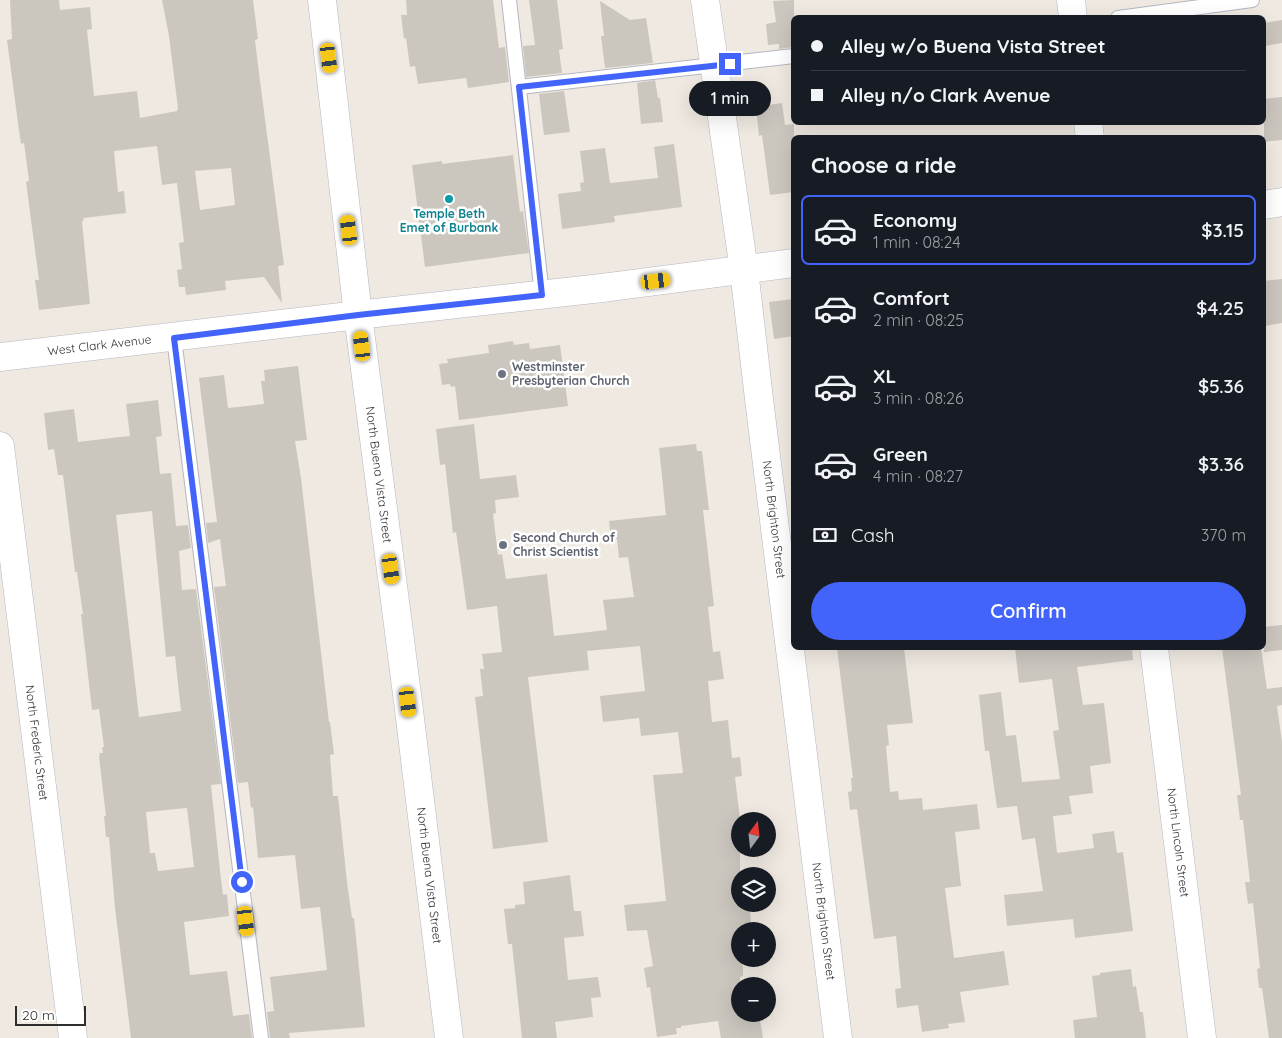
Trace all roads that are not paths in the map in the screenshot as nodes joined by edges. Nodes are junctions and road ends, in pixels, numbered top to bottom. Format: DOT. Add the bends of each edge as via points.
graph roads {
  1 [pos="322,0"];
  2 [pos="509,0"];
  3 [pos="705,0"];
  4 [pos="1071,0"];
  5 [pos="1252,0"];
  6 [pos="1073,15"];
  7 [pos="1140,15"];
  8 [pos="791,56"];
  9 [pos="714,66"];
  10 [pos="519,87"];
  11 [pos="1282,202"];
  12 [pos="1266,205"];
  13 [pos="791,264"];
  14 [pos="744,270"];
  15 [pos="542,295"];
  16 [pos="358,315"];
  17 [pos="174,338"];
  18 [pos="0,357"];
  19 [pos="0,446"];
  20 [pos="1154,650"];
  21 [pos="73,1038"];
  22 [pos="261,1038"];
  23 [pos="449,1038"];
  24 [pos="838,1038"];
  25 [pos="1202,1038"];
  1 -- 16 [label="street, North Buena Vista Street"];
  2 -- 10 [label="lane"];
  3 -- 9 [label="street, North Brighton Street"];
  4 -- 6 [label="street"];
  5 -- 7 [label="lane"];
  8 -- 9 [label="lane"];
  9 -- 10 [label="lane"];
  9 -- 14 [label="street, North Brighton Street"];
  10 -- 15 [label="lane"];
  11 -- 12 [label="street"];
  13 -- 14 [label="street, West Clark Avenue"];
  14 -- 15 [label="street, West Clark Avenue"];
  14 -- 24 [label="street, North Brighton Street"];
  15 -- 16 [label="street, West Clark Avenue"];
  16 -- 17 [label="street, West Clark Avenue"];
  16 -- 23 [label="street, North Buena Vista Street"];
  17 -- 18 [label="street, West Clark Avenue"];
  17 -- 22 [label="lane"];
  19 -- 21 [label="street, North Frederic Street"];
  20 -- 25 [label="street, North Lincoln Street"];
}
